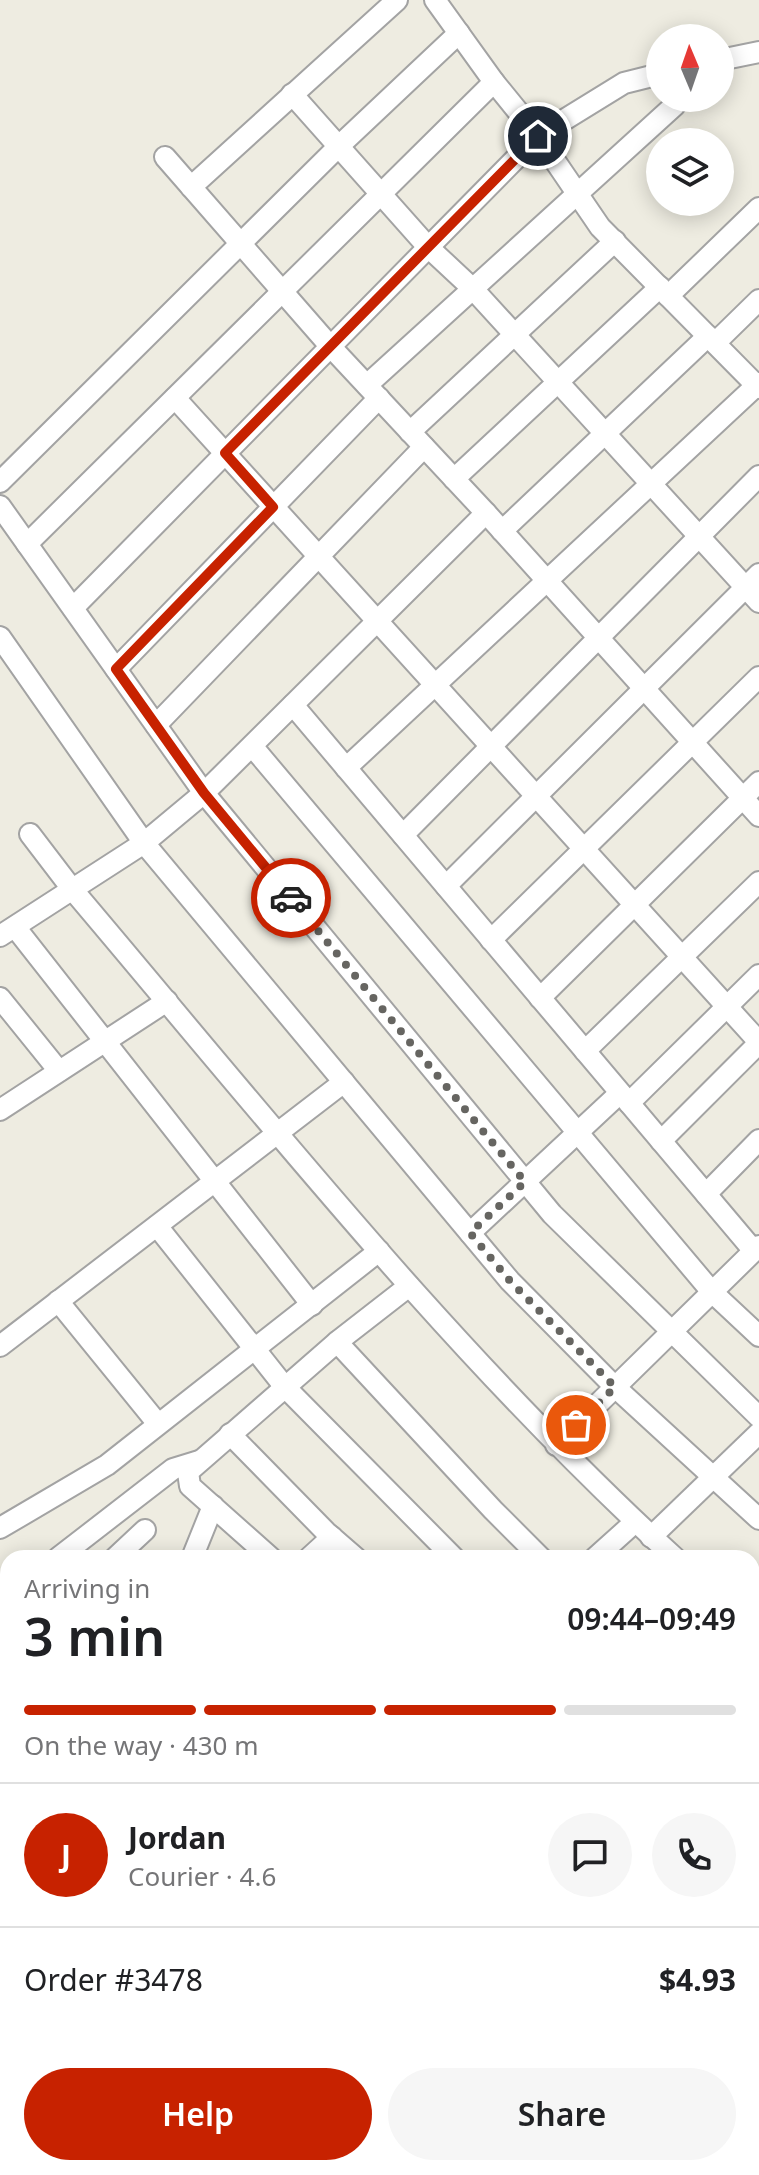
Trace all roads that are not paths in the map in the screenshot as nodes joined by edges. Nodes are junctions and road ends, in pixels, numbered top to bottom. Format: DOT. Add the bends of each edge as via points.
graph roads {
  1 [pos="397,0"];
  2 [pos="435,0"];
  3 [pos="459,33"];
  4 [pos="757,55"];
  5 [pos="734,58"];
  6 [pos="646,78"];
  7 [pos="494,82"];
  8 [pos="292,94"];
  9 [pos="667,112"];
  10 [pos="538,136"];
  11 [pos="339,146"];
  12 [pos="165,157"];
  13 [pos="191,187"];
  14 [pos="381,194"];
  15 [pos="578,194"];
  16 [pos="759,208"];
  17 [pos="615,241"];
  18 [pos="241,244"];
  19 [pos="428,247"];
  20 [pos="473,289"];
  21 [pos="283,292"];
  22 [pos="664,292"];
  23 [pos="759,300"];
  24 [pos="514,335"];
  25 [pos="711,339"];
  26 [pos="330,346"];
  27 [pos="558,382"];
  28 [pos="758,385"];
  29 [pos="373,392"];
  30 [pos="175,398"];
  31 [pos="605,434"];
  32 [pos="417,439"];
  33 [pos="225,453"];
  34 [pos="759,476"];
  35 [pos="454,479"];
  36 [pos="0,482"];
  37 [pos="651,484"];
  38 [pos="0,506"];
  39 [pos="273,507"];
  40 [pos="486,513"];
  41 [pos="7,530"];
  42 [pos="502,531"];
  43 [pos="699,536"];
  44 [pos="27,544"];
  45 [pos="318,557"];
  46 [pos="547,580"];
  47 [pos="754,588"];
  48 [pos="73,608"];
  49 [pos="377,621"];
  50 [pos="0,637"];
  51 [pos="598,638"];
  52 [pos="116,669"];
  53 [pos="759,677"];
  54 [pos="435,685"];
  55 [pos="644,688"];
  56 [pos="293,705"];
  57 [pos="156,725"];
  58 [pos="693,742"];
  59 [pos="252,746"];
  60 [pos="490,747"];
  61 [pos="346,768"];
  62 [pos="759,782"];
  63 [pos="204,793"];
  64 [pos="536,797"];
  65 [pos="743,798"];
  66 [pos="759,816"];
  67 [pos="30,834"];
  68 [pos="403,835"];
  69 [pos="144,843"];
  70 [pos="583,849"];
  71 [pos="759,882"];
  72 [pos="446,886"];
  73 [pos="72,889"];
  74 [pos="634,905"];
  75 [pos="7,931"];
  76 [pos="491,940"];
  77 [pos="681,957"];
  78 [pos="759,975"];
  79 [pos="0,998"];
  80 [pos="540,998"];
  81 [pos="167,1001"];
  82 [pos="727,1007"];
  83 [pos="104,1042"];
  84 [pos="759,1043"];
  85 [pos="585,1051"];
  86 [pos="59,1071"];
  87 [pos="344,1082"];
  88 [pos="625,1098"];
  89 [pos="0,1110"];
  90 [pos="279,1133"];
  91 [pos="577,1133"];
  92 [pos="759,1140"];
  93 [pos="661,1141"];
  94 [pos="214,1182"];
  95 [pos="525,1182"];
  96 [pos="706,1194"];
  97 [pos="157,1226"];
  98 [pos="470,1233"];
  99 [pos="756,1248"];
  100 [pos="379,1251"];
  101 [pos="409,1286"];
  102 [pos="712,1292"];
  103 [pos="58,1301"];
  104 [pos="312,1305"];
  105 [pos="672,1331"];
  106 [pos="759,1336"];
  107 [pos="337,1342"];
  108 [pos="0,1346"];
  109 [pos="253,1348"];
  110 [pos="284,1386"];
  111 [pos="615,1387"];
  112 [pos="759,1417"];
  113 [pos="158,1424"];
  114 [pos="759,1433"];
  115 [pos="230,1434"];
  116 [pos="556,1445"];
  117 [pos="200,1461"];
  118 [pos="713,1477"];
  119 [pos="213,1506"];
  120 [pos="759,1519"];
  121 [pos="635,1522"];
  122 [pos="0,1528"];
  123 [pos="145,1530"];
  124 [pos="332,1537"];
  125 [pos="651,1537"];
  126 [pos="68,1550"];
  127 [pos="124,1550"];
  128 [pos="195,1550"];
  129 [pos="262,1550"];
  130 [pos="318,1550"];
  131 [pos="347,1550"];
  132 [pos="446,1550"];
  133 [pos="533,1550"];
  134 [pos="604,1550"];
  135 [pos="666,1550"];
  1 -- 8 [label="street"];
  2 -- 3 [label="street"];
  3 -- 7 [label="street"];
  3 -- 11 [label="street"];
  4 -- 5 [label="street"];
  6 -- 10 [label="street" via="624,83"];
  7 -- 10 [label="street"];
  7 -- 14 [label="street"];
  8 -- 11 [label="street"];
  8 -- 13 [label="street"];
  9 -- 15 [label="street"];
  10 -- 15 [label="street"];
  10 -- 19 [label="street"];
  11 -- 14 [label="street"];
  11 -- 18 [label="street"];
  12 -- 13 [label="street"];
  13 -- 18 [label="street"];
  14 -- 19 [label="street"];
  14 -- 21 [label="street"];
  15 -- 17 [label="street"];
  15 -- 20 [label="street"];
  16 -- 22 [label="street"];
  17 -- 22 [label="street"];
  17 -- 24 [label="street"];
  18 -- 21 [label="street"];
  18 -- 36 [label="street"];
  19 -- 20 [label="street"];
  19 -- 26 [label="street"];
  20 -- 24 [label="street"];
  20 -- 29 [label="street"];
  21 -- 26 [label="street"];
  21 -- 30 [label="street"];
  22 -- 25 [label="street"];
  22 -- 27 [label="street"];
  23 -- 25 [label="street"];
  24 -- 27 [label="street"];
  24 -- 32 [label="street"];
  25 -- 28 [label="street"];
  25 -- 31 [label="street"];
  26 -- 29 [label="street"];
  26 -- 33 [label="street"];
  27 -- 31 [label="street"];
  27 -- 35 [label="street"];
  28 -- 37 [label="street"];
  29 -- 32 [label="street"];
  29 -- 39 [label="street"];
  30 -- 33 [label="street"];
  30 -- 44 [label="street"];
  31 -- 37 [label="street"];
  31 -- 42 [label="street"];
  32 -- 35 [label="street"];
  32 -- 45 [label="street"];
  33 -- 39 [label="street"];
  33 -- 48 [label="street"];
  34 -- 43 [label="street"];
  35 -- 40 [label="street"];
  37 -- 43 [label="street"];
  37 -- 46 [label="street"];
  38 -- 41 [label="street"];
  39 -- 45 [label="street"];
  39 -- 52 [label="street"];
  40 -- 42 [label="street"];
  40 -- 49 [label="street"];
  41 -- 44 [label="street"];
  42 -- 46 [label="street"];
  43 -- 47 [label="street"];
  43 -- 51 [label="street"];
  44 -- 48 [label="street"];
  45 -- 49 [label="street"];
  45 -- 57 [label="street"];
  46 -- 51 [label="street"];
  46 -- 54 [label="street"];
  47 -- 55 [label="street"];
  48 -- 52 [label="street"];
  49 -- 54 [label="street"];
  49 -- 56 [label="street"];
  50 -- 69 [label="street"];
  51 -- 55 [label="street"];
  51 -- 60 [label="street"];
  52 -- 57 [label="street"];
  53 -- 58 [label="street"];
  54 -- 60 [label="street"];
  54 -- 61 [label="street"];
  55 -- 58 [label="street"];
  55 -- 64 [label="street"];
  56 -- 59 [label="street"];
  56 -- 61 [label="street"];
  57 -- 63 [label="street"];
  58 -- 65 [label="street"];
  58 -- 70 [label="street"];
  59 -- 63 [label="street"];
  59 -- 91 [label="street"];
  60 -- 64 [label="street"];
  60 -- 68 [label="street"];
  61 -- 68 [label="street"];
  62 -- 65 [label="street"];
  63 -- 69 [label="street"];
  63 -- 95 [label="street"];
  64 -- 70 [label="street"];
  64 -- 72 [label="street"];
  65 -- 66 [label="street"];
  65 -- 74 [label="street"];
  67 -- 73 [label="street"];
  68 -- 72 [label="street"];
  69 -- 73 [label="street"];
  69 -- 87 [label="street"];
  70 -- 74 [label="street"];
  70 -- 76 [label="street"];
  71 -- 77 [label="street"];
  72 -- 76 [label="street"];
  73 -- 75 [label="street"];
  73 -- 81 [label="street"];
  74 -- 77 [label="street"];
  74 -- 80 [label="street"];
  75 -- 83 [label="street"];
  76 -- 80 [label="street"];
  77 -- 82 [label="street"];
  77 -- 85 [label="street"];
  78 -- 82 [label="street"];
  79 -- 86 [label="street"];
  80 -- 85 [label="street"];
  81 -- 83 [label="street"];
  81 -- 90 [label="street"];
  82 -- 84 [label="street"];
  82 -- 88 [label="street"];
  83 -- 86 [label="street"];
  83 -- 94 [label="street"];
  84 -- 93 [label="street"];
  85 -- 88 [label="street"];
  86 -- 89 [label="street"];
  87 -- 90 [label="street"];
  87 -- 98 [label="street"];
  88 -- 91 [label="street"];
  88 -- 93 [label="street"];
  90 -- 94 [label="street"];
  90 -- 100 [label="street"];
  91 -- 95 [label="street"];
  91 -- 102 [label="street"];
  92 -- 96 [label="street"];
  93 -- 96 [label="street"];
  94 -- 97 [label="street"];
  94 -- 104 [label="street"];
  95 -- 98 [label="street"];
  95 -- 105 [label="street"];
  96 -- 99 [label="street"];
  97 -- 103 [label="street"];
  97 -- 109 [label="street"];
  98 -- 111 [label="street"];
  99 -- 102 [label="street"];
  100 -- 101 [label="street"];
  100 -- 104 [label="street"];
  101 -- 107 [label="street"];
  101 -- 116 [label="street"];
  102 -- 105 [label="street"];
  102 -- 106 [label="street"];
  103 -- 108 [label="street"];
  103 -- 113 [label="street"];
  104 -- 109 [label="street"];
  105 -- 111 [label="street"];
  105 -- 112 [label="street"];
  107 -- 110 [label="street"];
  107 -- 133 [label="street"];
  109 -- 110 [label="street"];
  109 -- 113 [label="street"];
  110 -- 115 [label="street"];
  110 -- 132 [label="street"];
  111 -- 116 [label="street"];
  111 -- 118 [label="street"];
  113 -- 122 [label="street" via="107,1465"];
  114 -- 118 [label="street"];
  115 -- 117 [label="street"];
  115 -- 124 [label="street"];
  116 -- 121 [label="street"];
  117 -- 119 [label="street" via="188,1472 190,1486"];
  117 -- 126 [label="street" via="173,1469"];
  118 -- 120 [label="street"];
  118 -- 125 [label="street"];
  119 -- 128 [label="street"];
  119 -- 129 [label="street"];
  121 -- 125 [label="street"];
  121 -- 134 [label="street"];
  123 -- 127 [label="street"];
  124 -- 130 [label="street"];
  124 -- 131 [label="street"];
  125 -- 135 [label="street"];
}
